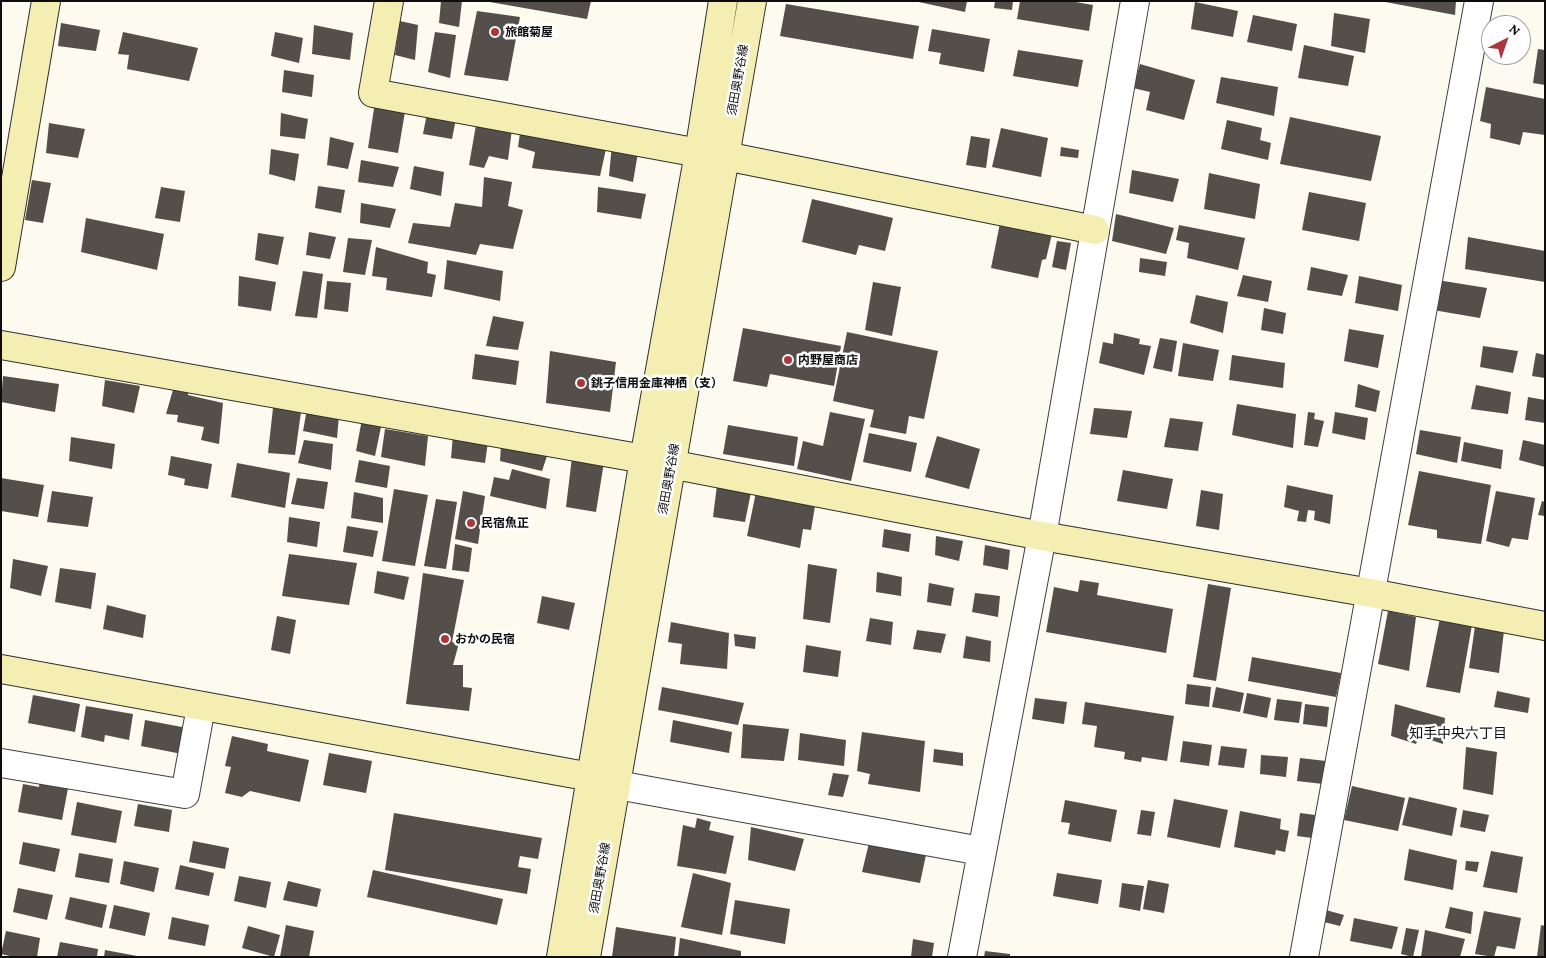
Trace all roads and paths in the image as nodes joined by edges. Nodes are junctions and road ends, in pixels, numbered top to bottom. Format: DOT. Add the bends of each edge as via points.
graph roads {
  1 [pos="46,1"];
  2 [pos="389,1"];
  3 [pos="723,1"];
  4 [pos="752,1"];
  5 [pos="1135,1"];
  6 [pos="1479,1"];
  7 [pos="712,155"];
  8 [pos="1095,230"];
  9 [pos="1,267"];
  10 [pos="1,345"];
  11 [pos="644,458"];
  12 [pos="672,464"];
  13 [pos="1042,536"];
  14 [pos="1371,593"];
  15 [pos="1545,626"];
  16 [pos="1,669"];
  17 [pos="201,707"];
  18 [pos="1,763"];
  19 [pos="604,781"];
  20 [pos="981,851"];
  21 [pos="561,957"];
  22 [pos="586,957"];
  23 [pos="962,957"];
  24 [pos="1304,957"];
  1 -- 9 [label="street"];
  2 -- 7 [label="street" via="373,92"];
  3 -- 7 [label="street, 須田奥野谷線"];
  4 -- 7 [label="street, 須田奥野谷線"];
  5 -- 8 [label="street"];
  6 -- 14 [label="street"];
  7 -- 8 [label="street"];
  7 -- 11 [label="street, 須田奥野谷線"];
  7 -- 12 [label="street, 須田奥野谷線"];
  8 -- 13 [label="street"];
  10 -- 11 [label="street"];
  11 -- 12 [label="street"];
  11 -- 19 [label="street, 須田奥野谷線"];
  12 -- 13 [label="street"];
  12 -- 19 [label="street, 須田奥野谷線"];
  13 -- 14 [label="street"];
  13 -- 20 [label="street"];
  14 -- 15 [label="street"];
  14 -- 24 [label="street"];
  16 -- 17 [label="street"];
  17 -- 18 [label="street" via="185,794"];
  17 -- 19 [label="street"];
  19 -- 20 [label="street"];
  19 -- 21 [label="street, 須田奥野谷線"];
  19 -- 22 [label="street, 須田奥野谷線"];
  20 -- 23 [label="street"];
}
